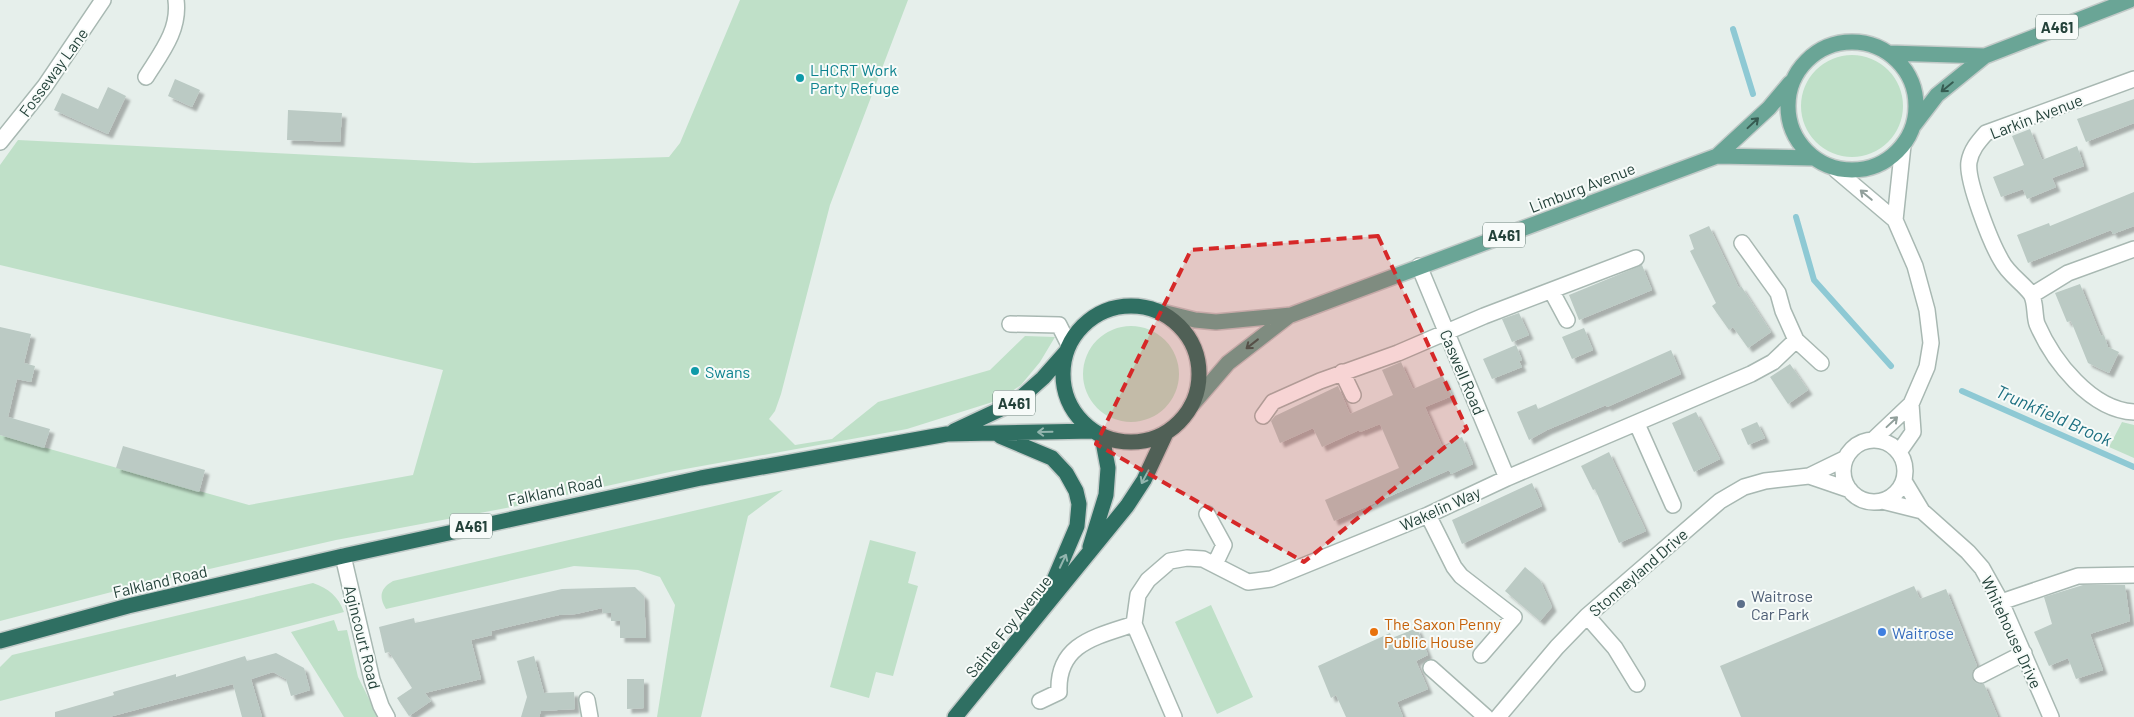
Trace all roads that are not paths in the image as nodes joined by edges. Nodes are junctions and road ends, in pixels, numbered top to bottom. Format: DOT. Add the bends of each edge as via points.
graph roads {
  1 [pos="103,0"];
  2 [pos="176,0"];
  3 [pos="2130,0"];
  4 [pos="1889,54"];
  5 [pos="1985,56"];
  6 [pos="146,77"];
  7 [pos="2134,79"];
  8 [pos="1791,82"];
  9 [pos="1913,126"];
  10 [pos="0,142"];
  11 [pos="1903,145"];
  12 [pos="1717,156"];
  13 [pos="1813,158"];
  14 [pos="1836,170"];
  15 [pos="1895,220"];
  16 [pos="1742,244"];
  17 [pos="2134,249"];
  18 [pos="1636,258"];
  19 [pos="1419,266"];
  20 [pos="1552,292"];
  21 [pos="2032,295"];
  22 [pos="1158,311"];
  23 [pos="1291,314"];
  24 [pos="1567,320"];
  25 [pos="1010,324"];
  26 [pos="1446,332"];
  27 [pos="1796,340"];
  28 [pos="1068,348"];
  29 [pos="1821,363"];
  30 [pos="1342,372"];
  31 [pos="1353,395"];
  32 [pos="1911,404"];
  33 [pos="1191,406"];
  34 [pos="2134,412"];
  35 [pos="1263,416"];
  36 [pos="1637,424"];
  37 [pos="992,433"];
  38 [pos="1166,433"];
  39 [pos="947,434"];
  40 [pos="1098,434"];
  41 [pos="1872,440"];
  42 [pos="1899,452"];
  43 [pos="1846,458"];
  44 [pos="1809,476"];
  45 [pos="1506,478"];
  46 [pos="1904,481"];
  47 [pos="1850,490"];
  48 [pos="1882,501"];
  49 [pos="1673,505"];
  50 [pos="1922,511"];
  51 [pos="1207,514"];
  52 [pos="1428,515"];
  53 [pos="343,556"];
  54 [pos="1086,558"];
  55 [pos="1214,564"];
  56 [pos="2134,575"];
  57 [pos="2001,602"];
  58 [pos="1587,616"];
  59 [pos="1035,621"];
  60 [pos="1134,624"];
  61 [pos="0,640"];
  62 [pos="2024,653"];
  63 [pos="1481,655"];
  64 [pos="1431,668"];
  65 [pos="1981,675"];
  66 [pos="1637,684"];
  67 [pos="587,700"];
  68 [pos="1040,701"];
  69 [pos="387,717"];
  70 [pos="590,717"];
  71 [pos="955,717"];
  72 [pos="1174,717"];
  73 [pos="1486,717"];
  74 [pos="1498,717"];
  75 [pos="2052,717"];
  1 -- 10 [label="street, Fosseway Lane" via="44,86"];
  2 -- 6 [label="street" via="178,13 172,33"];
  3 -- 5 [label="main road, A461"];
  4 -- 5 [label="main road, A461"];
  4 -- 8 [label="main road, A461" via="1864,43 1841,42 1827,46 1800,66"];
  4 -- 9 [label="main road, A461" via="1911,80 1916,105"];
  5 -- 9 [label="main road, A461, one-way" via="1937,95"];
  7 -- 21 [label="street, Larkin Avenue" via="1986,133 1975,146 1969,163 1972,187 2000,259"];
  12 -- 8 [label="main road, Limburg Avenue / A461, one-way" via="1769,108"];
  8 -- 13 [label="main road, A461" via="1788,98 1791,123 1800,145"];
  9 -- 11 [label="main road, A461"];
  11 -- 14 [label="main road, A461" via="1889,158 1861,171"];
  11 -- 15 [label="street"];
  12 -- 13 [label="main road, Limburg Avenue / A461"];
  12 -- 19 [label="main road, Limburg Avenue / A461"];
  13 -- 14 [label="main road, A461"];
  15 -- 14 [label="street, one-way"];
  15 -- 32 [label="street" via="1915,266 1927,310 1931,343 1927,367"];
  16 -- 27 [label="street" via="1778,293"];
  17 -- 21 [label="street" via="2068,272"];
  18 -- 20 [label="street"];
  19 -- 23 [label="main road, Limburg Avenue / A461"];
  19 -- 26 [label="street, Caswell Road"];
  20 -- 24 [label="street"];
  20 -- 26 [label="street"];
  21 -- 34 [label="street" via="2037,323 2058,363 2094,399"];
  22 -- 23 [label="main road, Limburg Avenue / A461" via="1216,322"];
  22 -- 28 [label="highway, A461" via="1133,306 1102,312 1076,333"];
  22 -- 33 [label="highway, A461" via="1184,331 1197,354 1200,377"];
  23 -- 33 [label="main road, Limburg Avenue / A461, one-way" via="1228,363"];
  25 -- 28 [label="street" via="1059,325"];
  26 -- 30 [label="street"];
  26 -- 45 [label="street, Caswell Road"];
  27 -- 29 [label="street"];
  27 -- 36 [label="street, Wakelin Way" via="1773,362 1751,374"];
  28 -- 39 [label="highway, Falkland Road / A461" via="1044,378 1016,402"];
  28 -- 40 [label="highway, A461" via="1062,367 1066,397 1078,418"];
  30 -- 31 [label="street"];
  30 -- 35 [label="street" via="1273,402"];
  41 -- 32 [label="street, one-way"];
  32 -- 42 [label="street" via="1913,432"];
  33 -- 38 [label="highway, A461"];
  36 -- 45 [label="street, Wakelin Way"];
  36 -- 49 [label="street"];
  37 -- 39 [label="highway, Falkland Road / A461"];
  40 -- 37 [label="highway, Falkland Road / A461, one-way"];
  59 -- 37 [label="highway, one-way" via="1070,546 1077,526 1079,504 1066,473 1052,458"];
  38 -- 40 [label="highway, A461" via="1145,442 1132,443"];
  38 -- 54 [label="highway, Sainte Foy Avenue / A461, one-way" via="1144,480"];
  39 -- 53 [label="highway, Falkland Road / A461" via="696,479"];
  40 -- 54 [label="highway, Sainte Foy Avenue / A461" via="1108,468 1106,495"];
  41 -- 42 [label="street" via="1888,443"];
  41 -- 43 [label="street" via="1858,444"];
  42 -- 46 [label="street" via="1905,466"];
  43 -- 44 [label="street"];
  43 -- 47 [label="street" via="1844,474"];
  44 -- 47 [label="street"];
  44 -- 58 [label="street, Stonneyland Drive" via="1765,481 1744,487 1720,501"];
  45 -- 52 [label="street, Wakelin Way"];
  46 -- 48 [label="street" via="1895,493"];
  46 -- 50 [label="street, Whitehouse Drive"];
  47 -- 48 [label="street" via="1866,500"];
  48 -- 50 [label="street, Whitehouse Drive"];
  50 -- 57 [label="street, Whitehouse Drive" via="1982,568"];
  51 -- 55 [label="street" via="1224,545"];
  52 -- 55 [label="street, Wakelin Way" via="1270,579 1248,582"];
  52 -- 63 [label="street" via="1441,545 1461,576 1514,617"];
  53 -- 61 [label="highway, Falkland Road / A461" via="128,606"];
  53 -- 69 [label="street, Agincourt Road" via="372,680"];
  54 -- 59 [label="highway, Sainte Foy Avenue / A461"];
  55 -- 60 [label="street, Wakelin Way" via="1203,559 1186,558 1170,561 1157,570 1138,595"];
  56 -- 57 [label="street" via="2078,576"];
  57 -- 62 [label="street, Whitehouse Drive"];
  58 -- 66 [label="street" via="1615,648"];
  58 -- 74 [label="street, Stonneyland Drive"];
  59 -- 71 [label="highway, Sainte Foy Avenue / A461"];
  60 -- 68 [label="street" via="1077,648 1063,661 1058,675 1059,692"];
  60 -- 72 [label="street, Wakelin Way"];
  62 -- 65 [label="street"];
  62 -- 75 [label="street, Whitehouse Drive"];
  64 -- 73 [label="street"];
  67 -- 70 [label="street"];
}
